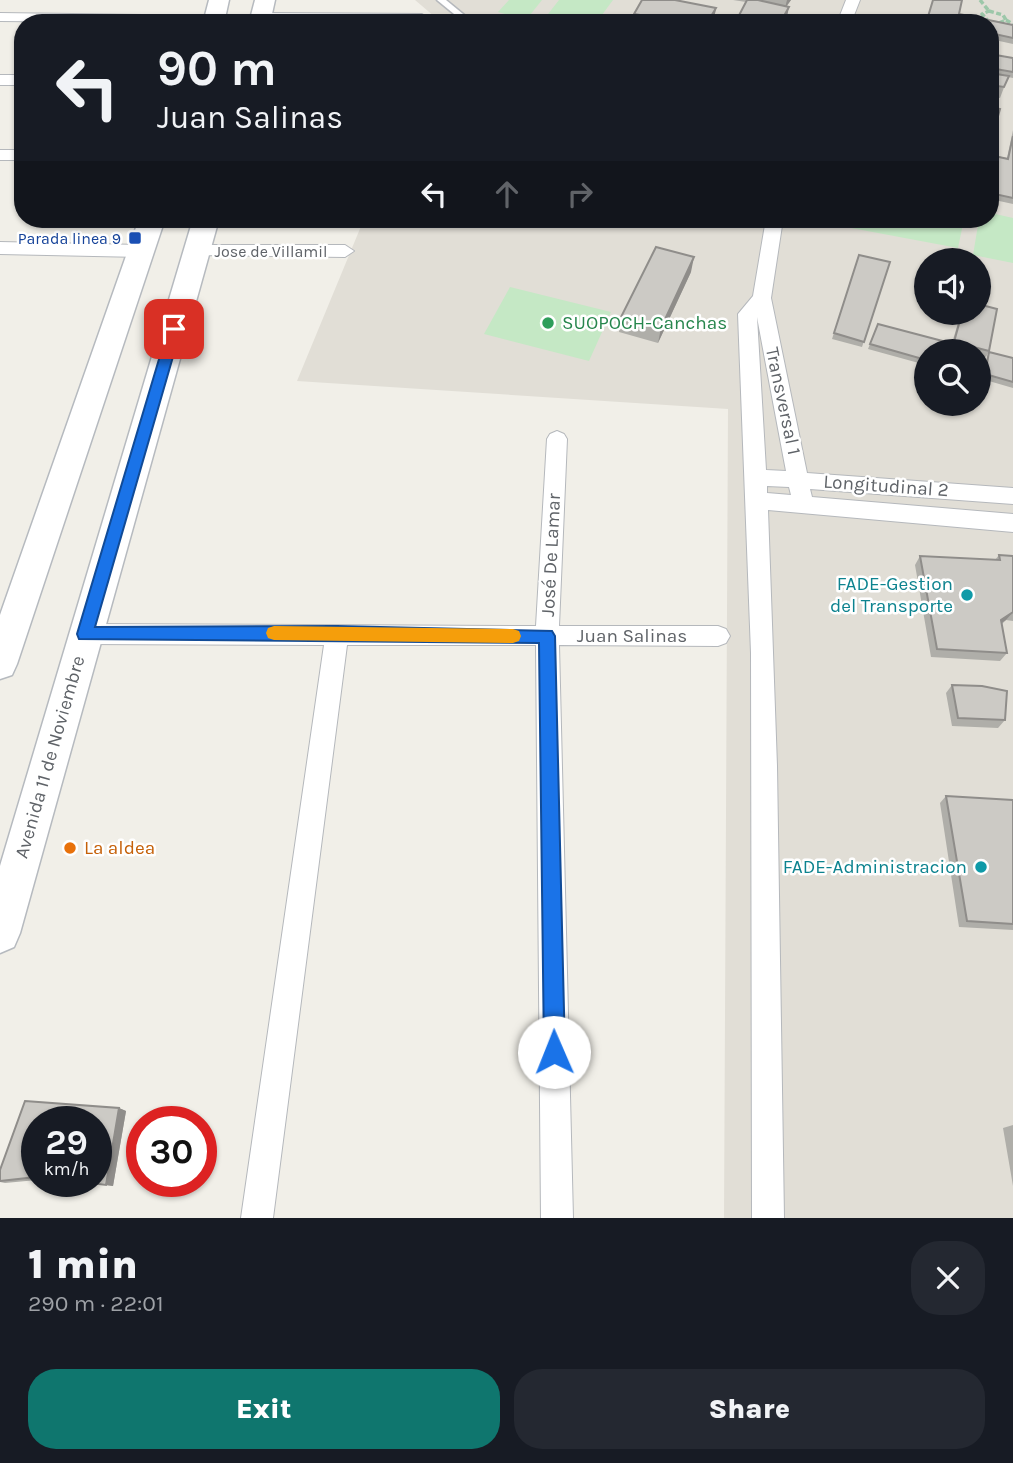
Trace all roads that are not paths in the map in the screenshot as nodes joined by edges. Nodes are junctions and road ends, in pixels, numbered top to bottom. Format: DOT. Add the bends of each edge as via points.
graph roads {
  1 [pos="441,0"];
  2 [pos="262,13"];
  3 [pos="294,14"];
  4 [pos="459,14"];
  5 [pos="149,228"];
  6 [pos="203,228"];
  7 [pos="773,228"];
  8 [pos="0,248"];
  9 [pos="141,251"];
  10 [pos="197,251"];
  11 [pos="345,251"];
  12 [pos="762,298"];
  13 [pos="557,439"];
  14 [pos="799,480"];
  15 [pos="758,489"];
  16 [pos="1013,496"];
  17 [pos="803,505"];
  18 [pos="1013,523"];
  19 [pos="8,615"];
  20 [pos="337,633"];
  21 [pos="85,634"];
  22 [pos="547,636"];
  23 [pos="718,636"];
  24 [pos="0,664"];
  25 [pos="0,933"];
  26 [pos="257,1218"];
  27 [pos="557,1218"];
  28 [pos="768,1218"];
  1 -- 4 [label="lane"];
  2 -- 3 [label="street"];
  5 -- 9 [label="main road"];
  6 -- 10 [label="main road, Avenida 11 de Noviembre"];
  7 -- 12 [label="street, Transversal 1"];
  8 -- 9 [label="street"];
  9 -- 19 [label="main road"];
  10 -- 11 [label="street, Jose de Villamil"];
  10 -- 21 [label="main road, Avenida 11 de Noviembre"];
  12 -- 14 [label="street, Transversal 1"];
  12 -- 15 [label="street, Transversal 1" via="747,314"];
  13 -- 22 [label="street, José De Lamar"];
  14 -- 15 [label="street, Longitudinal 2"];
  14 -- 16 [label="street, Longitudinal 2"];
  14 -- 17 [label="street, Transversal 1"];
  15 -- 17 [label="street, Longitudinal 2"];
  15 -- 28 [label="street, Transversal 1"];
  17 -- 18 [label="street, Longitudinal 2"];
  19 -- 24 [label="main road"];
  20 -- 21 [label="street, Juan Salinas"];
  20 -- 22 [label="street, Juan Salinas"];
  20 -- 26 [label="street"];
  21 -- 25 [label="main road, Avenida 11 de Noviembre"];
  22 -- 23 [label="street, Juan Salinas"];
  22 -- 27 [label="street, José De Lamar"];
}
